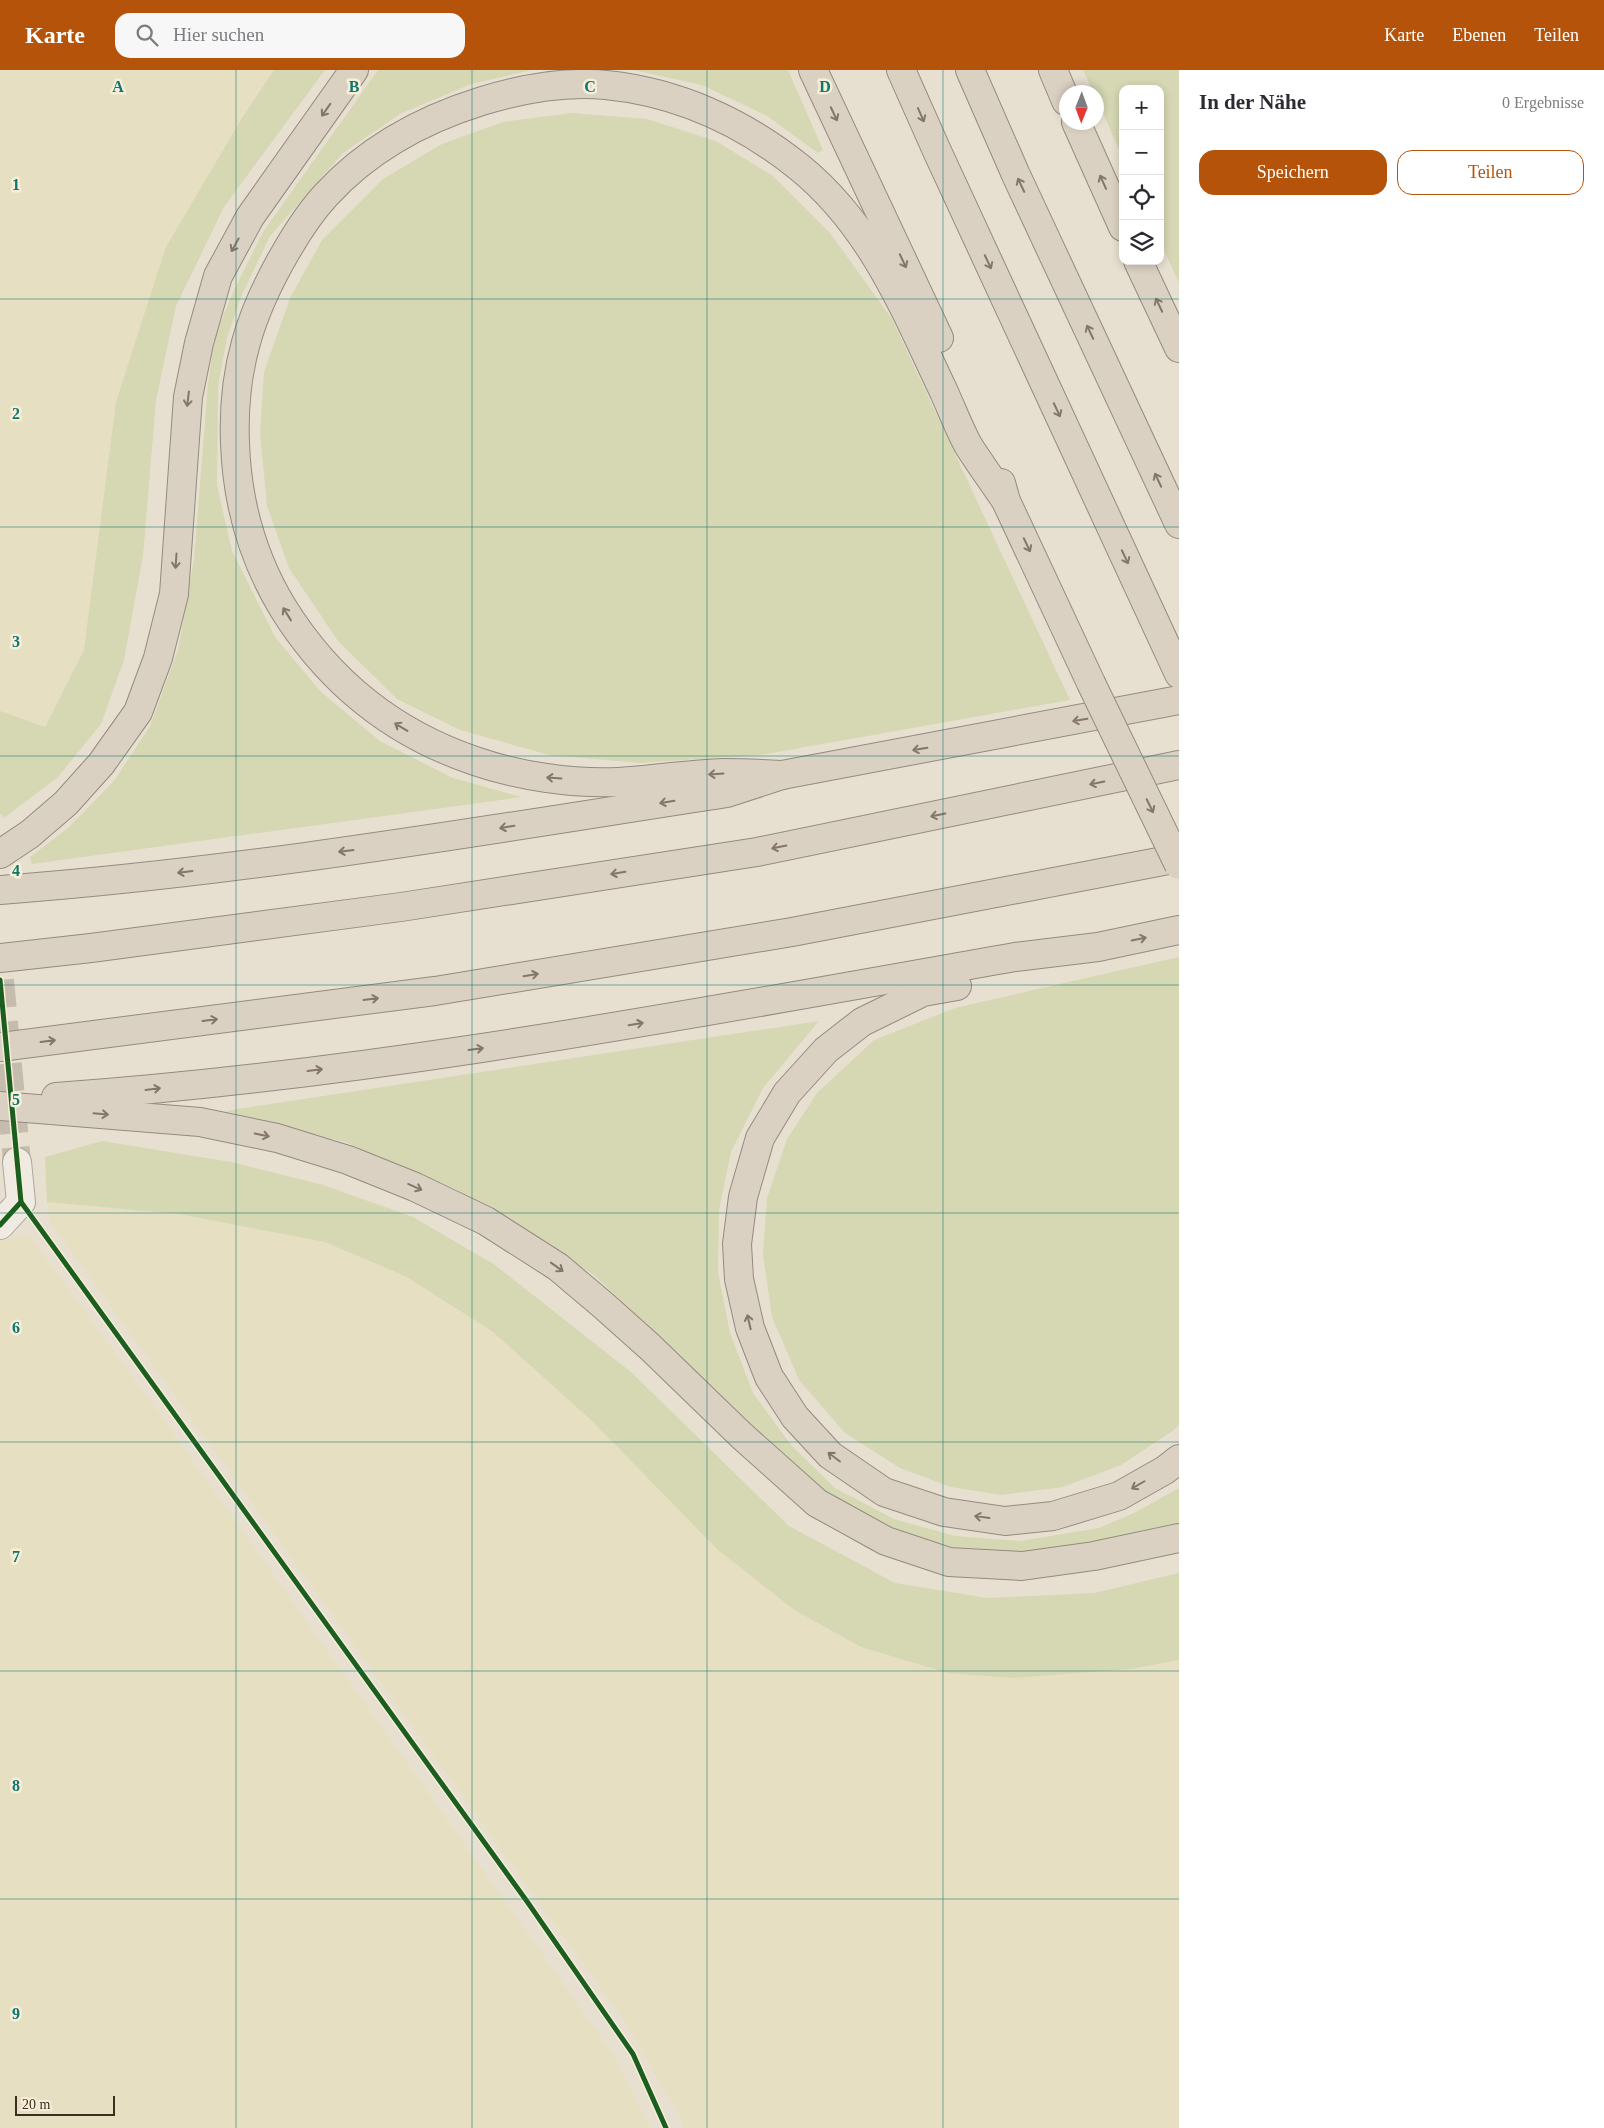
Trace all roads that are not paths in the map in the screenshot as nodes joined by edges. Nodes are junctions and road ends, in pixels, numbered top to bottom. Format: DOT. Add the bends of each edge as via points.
graph roads {
  1 [pos="354,70"];
  2 [pos="813,70"];
  3 [pos="901,70"];
  4 [pos="970,70"];
  5 [pos="1053,70"];
  6 [pos="1059,85"];
  7 [pos="1080,130"];
  8 [pos="1120,220"];
  9 [pos="1140,265"];
  10 [pos="1179,348"];
  11 [pos="1006,501"];
  12 [pos="1179,524"];
  13 [pos="1177,669"];
  14 [pos="1179,700"];
  15 [pos="1179,766"];
  16 [pos="782,775"];
  17 [pos="0,854"];
  18 [pos="1179,858"];
  19 [pos="1179,865"];
  20 [pos="0,890"];
  21 [pos="1179,930"];
  22 [pos="1098,947"];
  23 [pos="0,958"];
  24 [pos="0,1047"];
  25 [pos="0,1101"];
  26 [pos="0,1106"];
  27 [pos="17,1162"];
  28 [pos="0,1225"];
  29 [pos="1179,1459"];
  30 [pos="1179,1538"];
  1 -- 17 [label="highway, one-way" via="250,217 218,276 188,397 174,594 158,658 138,712 101,764 66,803 30,834"];
  2 -- 11 [label="highway, one-way" via="989,444"];
  3 -- 13 [label="highway, one-way"];
  12 -- 4 [label="highway, one-way"];
  5 -- 6 [label="highway"];
  8 -- 7 [label="highway, one-way"];
  10 -- 9 [label="highway, one-way"];
  16 -- 11 [label="highway, one-way" via="722,773 614,782 543,778 478,763 422,740 375,711 331,672 296,629 268,584 247,533 236,475 234,420 238,371 253,316 298,230 326,194 363,162 406,132 455,109 506,93 556,85 603,84 666,95 708,111 754,134 802,169 866,239 888,274 968,445"];
  11 -- 19 [label="highway, one-way, bridge"];
  14 -- 16 [label="highway, one-way"];
  15 -- 23 [label="highway, one-way" via="757,852 401,907"];
  16 -- 20 [label="highway, one-way" via="727,792 379,847 103,882"];
  24 -- 18 [label="highway, one-way" via="445,989 792,932"];
  22 -- 21 [label="highway, one-way"];
  25 -- 22 [label="highway, one-way" via="129,1092 485,1048 1015,957"];
  29 -- 22 [label="highway, one-way" via="1119,1496 1053,1516 1005,1521 952,1513 884,1492 830,1455 795,1417 769,1377 750,1328 740,1279 737,1244 743,1196 760,1138 787,1093 826,1050 862,1022 924,992 1017,974"];
  26 -- 30 [label="highway, one-way" via="200,1122 277,1138 348,1160 486,1221 566,1274 817,1504 886,1541 949,1562 1022,1566 1094,1556"];
  27 -- 28 [label="street" via="21,1202"];
}
